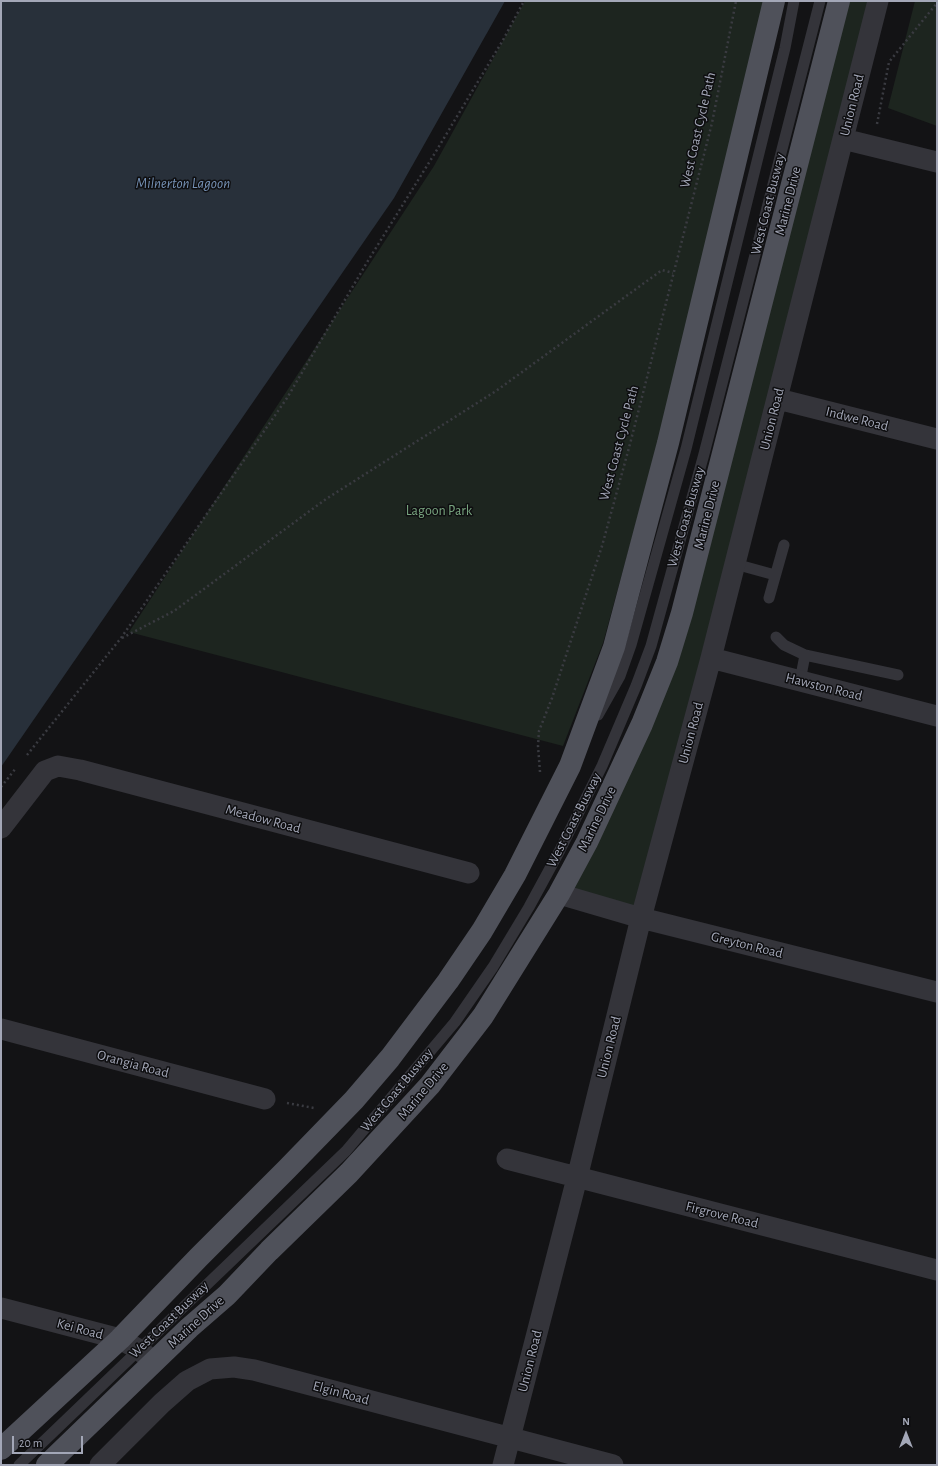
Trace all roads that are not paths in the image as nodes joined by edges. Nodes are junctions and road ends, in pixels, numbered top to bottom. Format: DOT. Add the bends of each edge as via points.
graph roads {
  1 [pos="774,1"];
  2 [pos="794,1"];
  3 [pos="820,1"];
  4 [pos="839,1"];
  5 [pos="878,1"];
  6 [pos="843,139"];
  7 [pos="937,162"];
  8 [pos="778,399"];
  9 [pos="937,439"];
  10 [pos="784,545"];
  11 [pos="735,564"];
  12 [pos="775,575"];
  13 [pos="769,598"];
  14 [pos="776,637"];
  15 [pos="804,655"];
  16 [pos="711,658"];
  17 [pos="898,675"];
  18 [pos="800,681"];
  19 [pos="937,716"];
  20 [pos="570,766"];
  21 [pos="1,828"];
  22 [pos="469,873"];
  23 [pos="559,894"];
  24 [pos="641,918"];
  25 [pos="937,992"];
  26 [pos="1,1029"];
  27 [pos="265,1099"];
  28 [pos="507,1159"];
  29 [pos="577,1178"];
  30 [pos="937,1270"];
  31 [pos="1,1308"];
  32 [pos="137,1350"];
  33 [pos="510,1438"];
  34 [pos="1,1449"];
  35 [pos="19,1465"];
  36 [pos="47,1465"];
  37 [pos="100,1465"];
  38 [pos="503,1465"];
  39 [pos="613,1465"];
  1 -- 20 [label="main road, Marine Drive" via="670,436 616,639"];
  2 -- 20 [label="lane, West Coast Busway" via="785,48 686,449 641,611 620,676"];
  3 -- 32 [label="lane, West Coast Busway" via="704,454 651,646 602,766 560,850 497,960 455,1022 346,1151"];
  4 -- 23 [label="main road, Marine Drive" via="682,613 642,724 587,842"];
  5 -- 6 [label="street, Union Road"];
  6 -- 7 [label="street"];
  6 -- 8 [label="street, Union Road"];
  8 -- 9 [label="street, Indwe Road"];
  8 -- 11 [label="street, Union Road"];
  10 -- 12 [label="lane"];
  11 -- 12 [label="lane"];
  11 -- 16 [label="street, Union Road"];
  12 -- 13 [label="lane"];
  14 -- 15 [label="lane" via="784,645"];
  15 -- 17 [label="lane"];
  15 -- 18 [label="lane"];
  16 -- 18 [label="street, Hawston Road"];
  16 -- 24 [label="street, Union Road"];
  18 -- 19 [label="street, Hawston Road"];
  20 -- 32 [label="main road, Marine Drive" via="515,875 482,931 448,981 390,1058 354,1100 199,1257"];
  21 -- 22 [label="street, Meadow Road" via="45,771 58,766"];
  23 -- 24 [label="street, Greyton Road"];
  23 -- 32 [label="main road, Marine Drive" via="482,1016 430,1085 349,1173 227,1295 189,1328"];
  24 -- 25 [label="street, Greyton Road"];
  24 -- 29 [label="street, Union Road"];
  26 -- 27 [label="street, Orangia Road"];
  28 -- 29 [label="street, Firgrove Road"];
  29 -- 30 [label="street, Firgrove Road"];
  29 -- 33 [label="street, Union Road"];
  31 -- 32 [label="street, Kei Road"];
  32 -- 34 [label="main road, Marine Drive"];
  32 -- 35 [label="lane, West Coast Busway"];
  32 -- 36 [label="main road, Marine Drive"];
  33 -- 37 [label="street, Elgin Road" via="254,1370 234,1367 210,1369 187,1381"];
  33 -- 38 [label="street, Union Road"];
  33 -- 39 [label="street, Elgin Road"];
}
